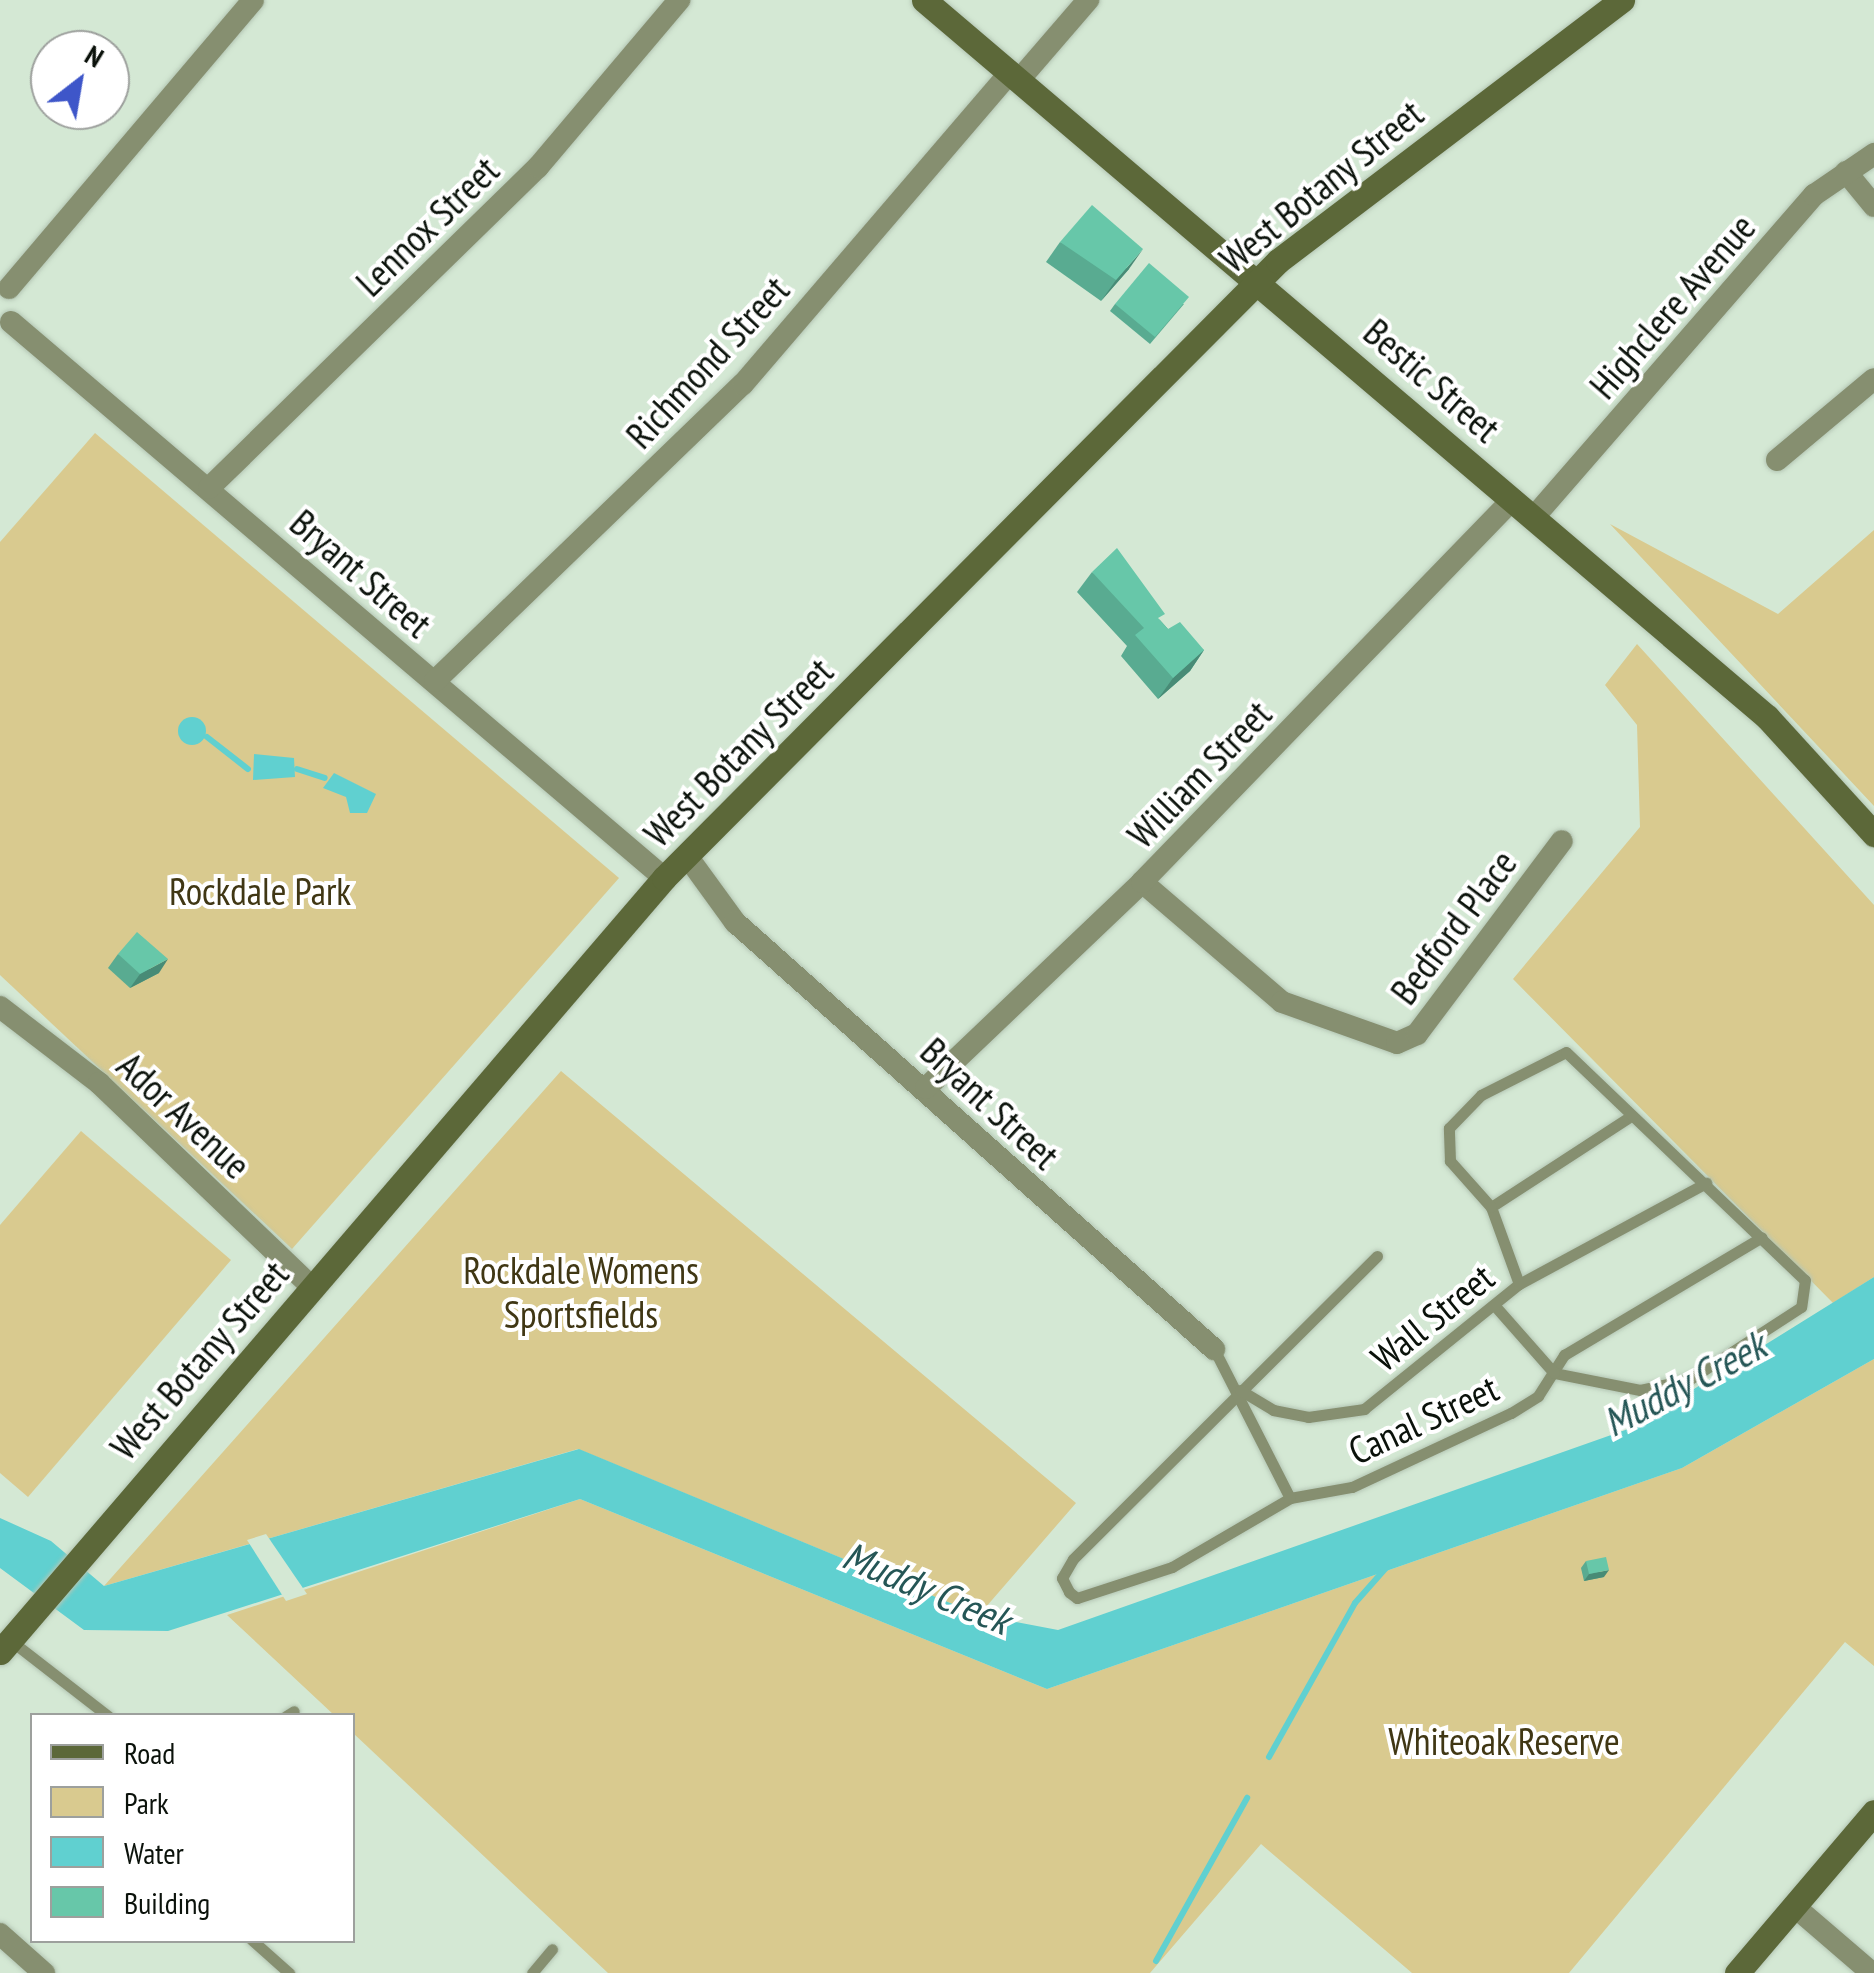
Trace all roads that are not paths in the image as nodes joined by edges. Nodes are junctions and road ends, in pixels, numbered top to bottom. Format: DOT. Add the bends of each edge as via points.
graph roads {
  1 [pos="253,0"];
  2 [pos="679,0"];
  3 [pos="924,0"];
  4 [pos="1088,0"];
  5 [pos="1622,0"];
  6 [pos="1015,76"];
  7 [pos="1874,154"];
  8 [pos="1846,172"];
  9 [pos="1874,206"];
  10 [pos="1257,280"];
  11 [pos="5,285"];
  12 [pos="6,325"];
  13 [pos="1874,379"];
  14 [pos="1778,460"];
  15 [pos="209,488"];
  16 [pos="1513,499"];
  17 [pos="1534,517"];
  18 [pos="434,682"];
  19 [pos="1874,834"];
  20 [pos="1562,841"];
  21 [pos="686,856"];
  22 [pos="664,878"];
  23 [pos="1142,882"];
  24 [pos="0,1007"];
  25 [pos="926,1088"];
  26 [pos="1628,1118"];
  27 [pos="1706,1183"];
  28 [pos="1491,1207"];
  29 [pos="1762,1237"];
  30 [pos="1376,1256"];
  31 [pos="1519,1284"];
  32 [pos="312,1286"];
  33 [pos="1495,1306"];
  34 [pos="1214,1349"];
  35 [pos="1554,1374"];
  36 [pos="1240,1390"];
  37 [pos="1290,1498"];
  38 [pos="11,1639"];
  39 [pos="104,1713"];
  40 [pos="1874,1812"];
  41 [pos="1794,1906"];
  42 [pos="0,1934"];
  43 [pos="255,1943"];
  44 [pos="552,1948"];
  45 [pos="44,1973"];
  46 [pos="289,1973"];
  47 [pos="532,1973"];
  48 [pos="1737,1973"];
  49 [pos="1872,1973"];
  1 -- 11 [label="street"];
  2 -- 15 [label="street, Lennox Street" via="538,167"];
  3 -- 6 [label="main road, Bestic Street"];
  4 -- 6 [label="street, Richmond Street"];
  5 -- 10 [label="main road, West Botany Street"];
  6 -- 10 [label="main road, Bestic Street"];
  6 -- 18 [label="street, Richmond Street" via="744,384"];
  7 -- 8 [label="street, Highclere Avenue"];
  8 -- 9 [label="street"];
  8 -- 17 [label="street, Highclere Avenue" via="1814,196"];
  10 -- 16 [label="main road, Bestic Street"];
  10 -- 21 [label="main road, West Botany Street"];
  11 -- 12 [label="street"];
  12 -- 15 [label="street, Bryant Street"];
  13 -- 14 [label="street"];
  15 -- 18 [label="street, Bryant Street"];
  16 -- 17 [label="main road, Bestic Street"];
  16 -- 23 [label="street, William Street"];
  17 -- 19 [label="main road, Bestic Street" via="1767,716"];
  18 -- 22 [label="street, Bryant Street"];
  20 -- 23 [label="street, Bedford Place" via="1417,1034 1398,1043 1282,1002"];
  21 -- 22 [label="main road, West Botany Street"];
  21 -- 25 [label="street, Bryant Street" via="735,922"];
  22 -- 32 [label="main road, West Botany Street"];
  23 -- 25 [label="street, William Street"];
  24 -- 32 [label="street, Ador Avenue" via="99,1083"];
  25 -- 34 [label="street, Bryant Street" via="959,1129"];
  26 -- 27 [label="lane"];
  26 -- 28 [label="lane"];
  26 -- 28 [label="lane" via="1566,1052 1482,1095 1456,1112 1446,1143 1450,1161"];
  27 -- 29 [label="lane"];
  27 -- 31 [label="lane, Wall Street"];
  28 -- 31 [label="lane"];
  29 -- 35 [label="lane, Canal Street" via="1564,1355"];
  29 -- 35 [label="lane" via="1805,1280 1809,1298 1785,1317 1690,1379 1640,1390"];
  30 -- 36 [label="lane"];
  31 -- 33 [label="lane, Wall Street"];
  32 -- 38 [label="main road, West Botany Street"];
  33 -- 35 [label="lane"];
  33 -- 36 [label="lane, Wall Street" via="1364,1409 1308,1417 1272,1410"];
  34 -- 36 [label="lane"];
  35 -- 37 [label="lane, Canal Street" via="1512,1413 1352,1487"];
  36 -- 37 [label="lane"];
  36 -- 37 [label="lane, Canal Street" via="1073,1559 1062,1578 1078,1598 1172,1567"];
  38 -- 39 [label="lane"];
  40 -- 41 [label="main road"];
  41 -- 48 [label="main road"];
  41 -- 49 [label="street"];
  42 -- 45 [label="street"];
  43 -- 46 [label="lane"];
  44 -- 47 [label="lane"];
}
